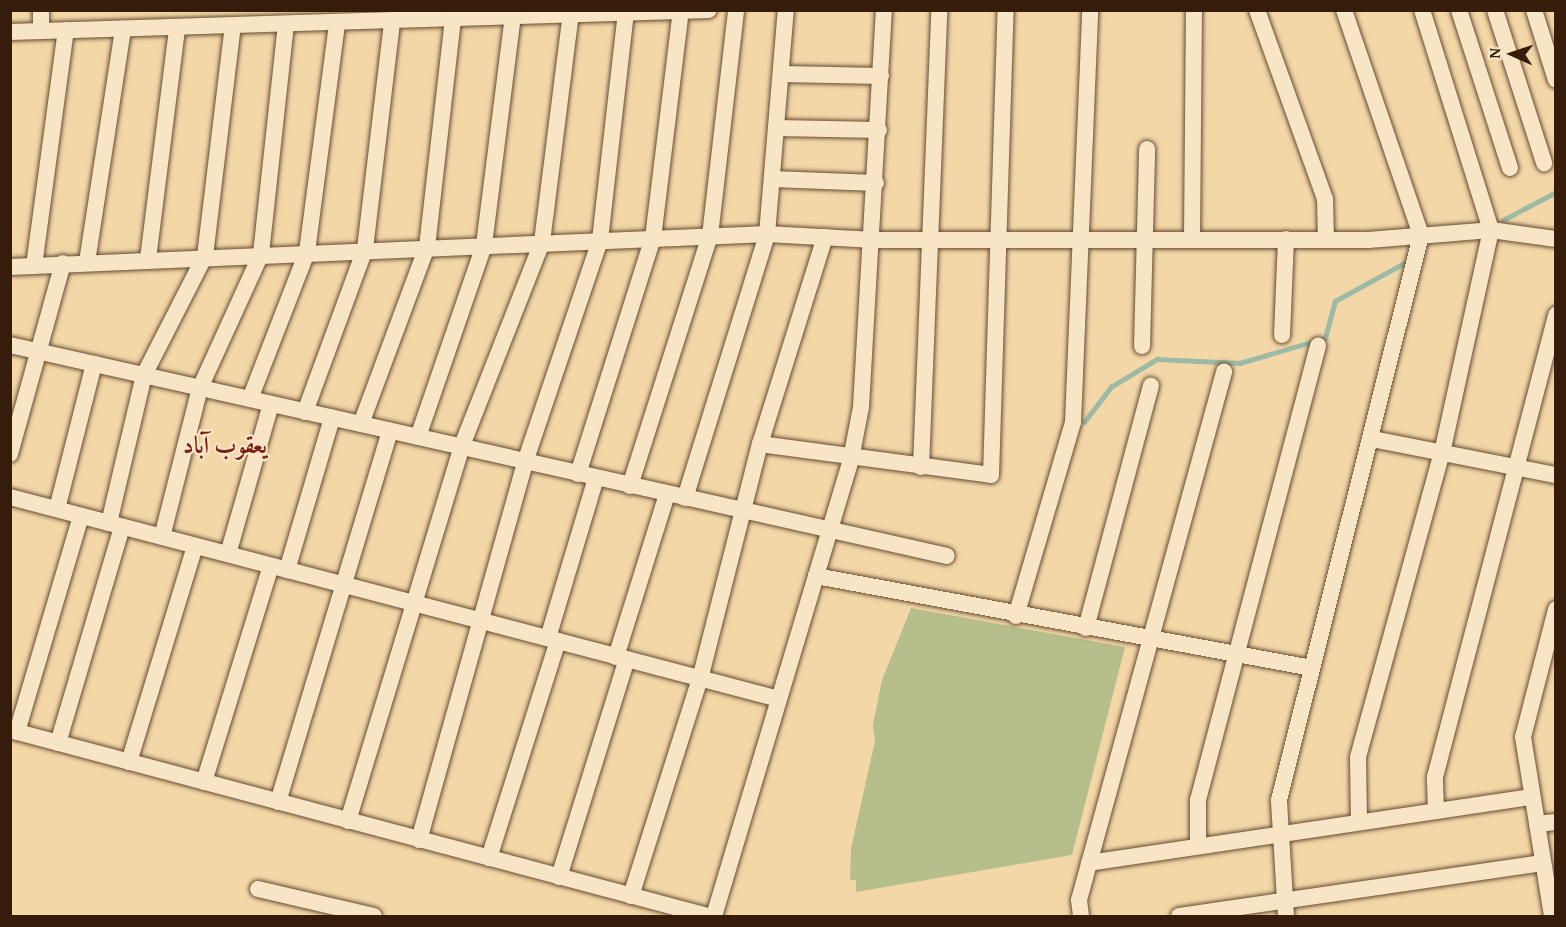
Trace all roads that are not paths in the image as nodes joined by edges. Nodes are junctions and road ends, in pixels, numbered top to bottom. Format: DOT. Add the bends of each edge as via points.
graph roads {
  1 [pos="41,10"];
  2 [pos="709,10"];
  3 [pos="736,10"];
  4 [pos="786,10"];
  5 [pos="884,10"];
  6 [pos="939,10"];
  7 [pos="1006,10"];
  8 [pos="1090,10"];
  9 [pos="1194,10"];
  10 [pos="1257,10"];
  11 [pos="1344,10"];
  12 [pos="1422,10"];
  13 [pos="1458,10"];
  14 [pos="1495,10"];
  15 [pos="1534,10"];
  16 [pos="681,11"];
  17 [pos="626,13"];
  18 [pos="454,14"];
  19 [pos="571,14"];
  20 [pos="513,15"];
  21 [pos="263,18"];
  22 [pos="392,21"];
  23 [pos="337,24"];
  24 [pos="286,25"];
  25 [pos="233,26"];
  26 [pos="177,28"];
  27 [pos="123,29"];
  28 [pos="66,30"];
  29 [pos="41,31"];
  30 [pos="10,32"];
  31 [pos="781,74"];
  32 [pos="881,76"];
  33 [pos="1556,80"];
  34 [pos="776,128"];
  35 [pos="879,130"];
  36 [pos="1147,149"];
  37 [pos="1544,162"];
  38 [pos="1510,168"];
  39 [pos="772,178"];
  40 [pos="876,183"];
  41 [pos="1491,230"];
  42 [pos="767,234"];
  43 [pos="710,236"];
  44 [pos="1421,236"];
  45 [pos="825,237"];
  46 [pos="653,238"];
  47 [pos="1144,238"];
  48 [pos="1192,238"];
  49 [pos="1000,239"];
  50 [pos="1081,239"];
  51 [pos="1286,239"];
  52 [pos="1326,239"];
  53 [pos="1556,239"];
  54 [pos="600,240"];
  55 [pos="874,240"];
  56 [pos="933,240"];
  57 [pos="542,243"];
  58 [pos="483,245"];
  59 [pos="427,247"];
  60 [pos="364,249"];
  61 [pos="307,252"];
  62 [pos="261,254"];
  63 [pos="206,256"];
  64 [pos="148,259"];
  65 [pos="87,262"];
  66 [pos="63,263"];
  67 [pos="34,266"];
  68 [pos="10,267"];
  69 [pos="1556,315"];
  70 [pos="1282,335"];
  71 [pos="10,345"];
  72 [pos="1142,346"];
  73 [pos="1318,346"];
  74 [pos="36,350"];
  75 [pos="93,363"];
  76 [pos="1224,372"];
  77 [pos="144,375"];
  78 [pos="1151,386"];
  79 [pos="200,388"];
  80 [pos="250,399"];
  81 [pos="271,404"];
  82 [pos="304,412"];
  83 [pos="332,418"];
  84 [pos="361,424"];
  85 [pos="390,431"];
  86 [pos="418,437"];
  87 [pos="1372,439"];
  88 [pos="760,444"];
  89 [pos="461,448"];
  90 [pos="1442,453"];
  91 [pos="10,454"];
  92 [pos="851,459"];
  93 [pos="525,462"];
  94 [pos="921,467"];
  95 [pos="1518,469"];
  96 [pos="578,474"];
  97 [pos="1556,475"];
  98 [pos="596,478"];
  99 [pos="630,486"];
  100 [pos="667,494"];
  101 [pos="686,498"];
  102 [pos="12,503"];
  103 [pos="57,509"];
  104 [pos="742,511"];
  105 [pos="81,516"];
  106 [pos="115,525"];
  107 [pos="830,531"];
  108 [pos="162,537"];
  109 [pos="195,546"];
  110 [pos="228,554"];
  111 [pos="947,556"];
  112 [pos="279,568"];
  113 [pos="816,576"];
  114 [pos="344,585"];
  115 [pos="414,603"];
  116 [pos="1556,609"];
  117 [pos="1016,616"];
  118 [pos="481,621"];
  119 [pos="1086,628"];
  120 [pos="553,640"];
  121 [pos="1151,640"];
  122 [pos="1237,655"];
  123 [pos="622,658"];
  124 [pos="1312,668"];
  125 [pos="700,679"];
  126 [pos="779,699"];
  127 [pos="14,731"];
  128 [pos="58,743"];
  129 [pos="129,762"];
  130 [pos="204,782"];
  131 [pos="1532,797"];
  132 [pos="278,802"];
  133 [pos="1436,811"];
  134 [pos="348,821"];
  135 [pos="1359,822"];
  136 [pos="1556,822"];
  137 [pos="1537,824"];
  138 [pos="1280,833"];
  139 [pos="420,840"];
  140 [pos="1198,846"];
  141 [pos="489,858"];
  142 [pos="1089,863"];
  143 [pos="1544,863"];
  144 [pos="559,877"];
  145 [pos="1551,883"];
  146 [pos="258,889"];
  147 [pos="631,896"];
  148 [pos="1285,908"];
  149 [pos="374,916"];
  150 [pos="708,916"];
  151 [pos="714,916"];
  152 [pos="1081,916"];
  153 [pos="1179,916"];
  154 [pos="1552,916"];
  1 -- 29 [label="street"];
  2 -- 16 [label="street"];
  3 -- 43 [label="street"];
  4 -- 31 [label="street"];
  5 -- 32 [label="street"];
  6 -- 56 [label="street"];
  7 -- 49 [label="street"];
  8 -- 50 [label="street"];
  9 -- 48 [label="street"];
  10 -- 52 [label="street" via="1325,199"];
  11 -- 44 [label="street"];
  12 -- 41 [label="street"];
  13 -- 38 [label="street"];
  14 -- 37 [label="street"];
  15 -- 33 [label="street"];
  16 -- 17 [label="street"];
  16 -- 46 [label="street"];
  17 -- 19 [label="street"];
  17 -- 54 [label="street"];
  18 -- 20 [label="street"];
  18 -- 22 [label="street"];
  18 -- 59 [label="street"];
  19 -- 20 [label="street"];
  19 -- 57 [label="street"];
  20 -- 58 [label="street"];
  21 -- 24 [label="street"];
  21 -- 25 [label="street"];
  22 -- 23 [label="street"];
  22 -- 60 [label="street"];
  23 -- 24 [label="street"];
  23 -- 61 [label="street"];
  24 -- 62 [label="street"];
  25 -- 26 [label="street"];
  25 -- 63 [label="street"];
  26 -- 27 [label="street"];
  26 -- 64 [label="street"];
  27 -- 28 [label="street"];
  27 -- 65 [label="street"];
  28 -- 29 [label="street"];
  28 -- 67 [label="street"];
  29 -- 30 [label="street"];
  31 -- 32 [label="street"];
  31 -- 34 [label="street"];
  32 -- 35 [label="street"];
  34 -- 35 [label="street"];
  34 -- 39 [label="street"];
  35 -- 40 [label="street"];
  36 -- 47 [label="street"];
  39 -- 40 [label="street"];
  39 -- 42 [label="street"];
  40 -- 55 [label="street"];
  41 -- 44 [label="street"];
  41 -- 53 [label="street"];
  41 -- 90 [label="street"];
  42 -- 43 [label="street"];
  42 -- 45 [label="street"];
  42 -- 101 [label="street"];
  43 -- 46 [label="street"];
  43 -- 99 [label="street"];
  44 -- 52 [label="street"];
  44 -- 87 [label="street"];
  45 -- 55 [label="street"];
  45 -- 88 [label="street"];
  46 -- 54 [label="street"];
  46 -- 96 [label="street"];
  47 -- 48 [label="street"];
  47 -- 50 [label="street"];
  47 -- 72 [label="street"];
  48 -- 51 [label="street"];
  49 -- 50 [label="street"];
  49 -- 56 [label="street"];
  49 -- 94 [label="street" via="991,475"];
  50 -- 117 [label="street" via="1072,422"];
  51 -- 52 [label="street"];
  51 -- 70 [label="street"];
  54 -- 57 [label="street"];
  54 -- 93 [label="street"];
  55 -- 56 [label="street"];
  55 -- 92 [label="street" via="861,407"];
  56 -- 94 [label="street"];
  57 -- 58 [label="street"];
  57 -- 89 [label="street"];
  58 -- 59 [label="street"];
  58 -- 86 [label="street"];
  59 -- 60 [label="street"];
  59 -- 84 [label="street"];
  60 -- 61 [label="street"];
  60 -- 82 [label="street"];
  61 -- 62 [label="street"];
  61 -- 80 [label="street"];
  62 -- 63 [label="street"];
  62 -- 79 [label="street"];
  63 -- 64 [label="street"];
  63 -- 77 [label="street"];
  64 -- 65 [label="street"];
  65 -- 66 [label="street"];
  66 -- 67 [label="street"];
  66 -- 74 [label="street"];
  67 -- 68 [label="street"];
  69 -- 95 [label="street"];
  71 -- 74 [label="street"];
  73 -- 122 [label="street"];
  74 -- 75 [label="street"];
  74 -- 91 [label="street"];
  75 -- 77 [label="street"];
  75 -- 103 [label="street"];
  76 -- 121 [label="street"];
  77 -- 79 [label="street"];
  77 -- 106 [label="street"];
  78 -- 119 [label="street"];
  79 -- 80 [label="street"];
  79 -- 108 [label="street"];
  80 -- 81 [label="street"];
  81 -- 82 [label="street"];
  81 -- 110 [label="street"];
  82 -- 83 [label="street"];
  83 -- 84 [label="street"];
  83 -- 112 [label="street"];
  84 -- 85 [label="street"];
  85 -- 86 [label="street"];
  85 -- 114 [label="street"];
  86 -- 89 [label="street"];
  87 -- 90 [label="street"];
  87 -- 124 [label="street"];
  88 -- 92 [label="street"];
  88 -- 104 [label="street"];
  89 -- 93 [label="street"];
  89 -- 115 [label="street"];
  90 -- 95 [label="street"];
  90 -- 135 [label="street" via="1358,757"];
  92 -- 94 [label="street"];
  92 -- 107 [label="street"];
  93 -- 96 [label="street"];
  93 -- 118 [label="street"];
  95 -- 97 [label="street"];
  95 -- 133 [label="street" via="1435,777"];
  96 -- 98 [label="street"];
  98 -- 99 [label="street"];
  98 -- 120 [label="street"];
  99 -- 100 [label="street"];
  100 -- 101 [label="street"];
  100 -- 123 [label="street"];
  101 -- 104 [label="street"];
  102 -- 103 [label="street"];
  103 -- 105 [label="street"];
  104 -- 107 [label="street"];
  104 -- 125 [label="street"];
  105 -- 106 [label="street"];
  105 -- 127 [label="street"];
  106 -- 108 [label="street"];
  106 -- 128 [label="street"];
  107 -- 111 [label="street"];
  107 -- 113 [label="street"];
  108 -- 109 [label="street"];
  109 -- 110 [label="street"];
  109 -- 129 [label="street"];
  110 -- 112 [label="street"];
  112 -- 114 [label="street"];
  112 -- 130 [label="street"];
  113 -- 117 [label="street"];
  113 -- 126 [label="street"];
  114 -- 115 [label="street"];
  114 -- 132 [label="street"];
  115 -- 118 [label="street"];
  115 -- 134 [label="street"];
  116 -- 131 [label="street" via="1523,737"];
  117 -- 119 [label="street"];
  118 -- 120 [label="street"];
  118 -- 139 [label="street"];
  119 -- 121 [label="street"];
  120 -- 123 [label="street"];
  120 -- 141 [label="street"];
  121 -- 122 [label="street"];
  121 -- 142 [label="street"];
  122 -- 124 [label="street"];
  122 -- 140 [label="street" via="1198,800"];
  123 -- 125 [label="street"];
  123 -- 144 [label="street"];
  124 -- 138 [label="street" via="1279,800"];
  125 -- 126 [label="street"];
  125 -- 147 [label="street"];
  126 -- 151 [label="street"];
  127 -- 128 [label="street"];
  128 -- 129 [label="street"];
  129 -- 130 [label="street"];
  130 -- 132 [label="street"];
  131 -- 133 [label="street"];
  131 -- 137 [label="street"];
  132 -- 134 [label="street"];
  133 -- 135 [label="street"];
  134 -- 139 [label="street"];
  135 -- 138 [label="street"];
  136 -- 137 [label="street"];
  137 -- 143 [label="street"];
  138 -- 140 [label="street"];
  138 -- 148 [label="street"];
  139 -- 141 [label="street"];
  140 -- 142 [label="street"];
  141 -- 144 [label="street"];
  142 -- 152 [label="street" via="1079,900"];
  143 -- 145 [label="street"];
  143 -- 148 [label="street"];
  144 -- 147 [label="street"];
  145 -- 154 [label="street"];
  146 -- 149 [label="street"];
  147 -- 150 [label="street"];
  148 -- 153 [label="street"];
}
